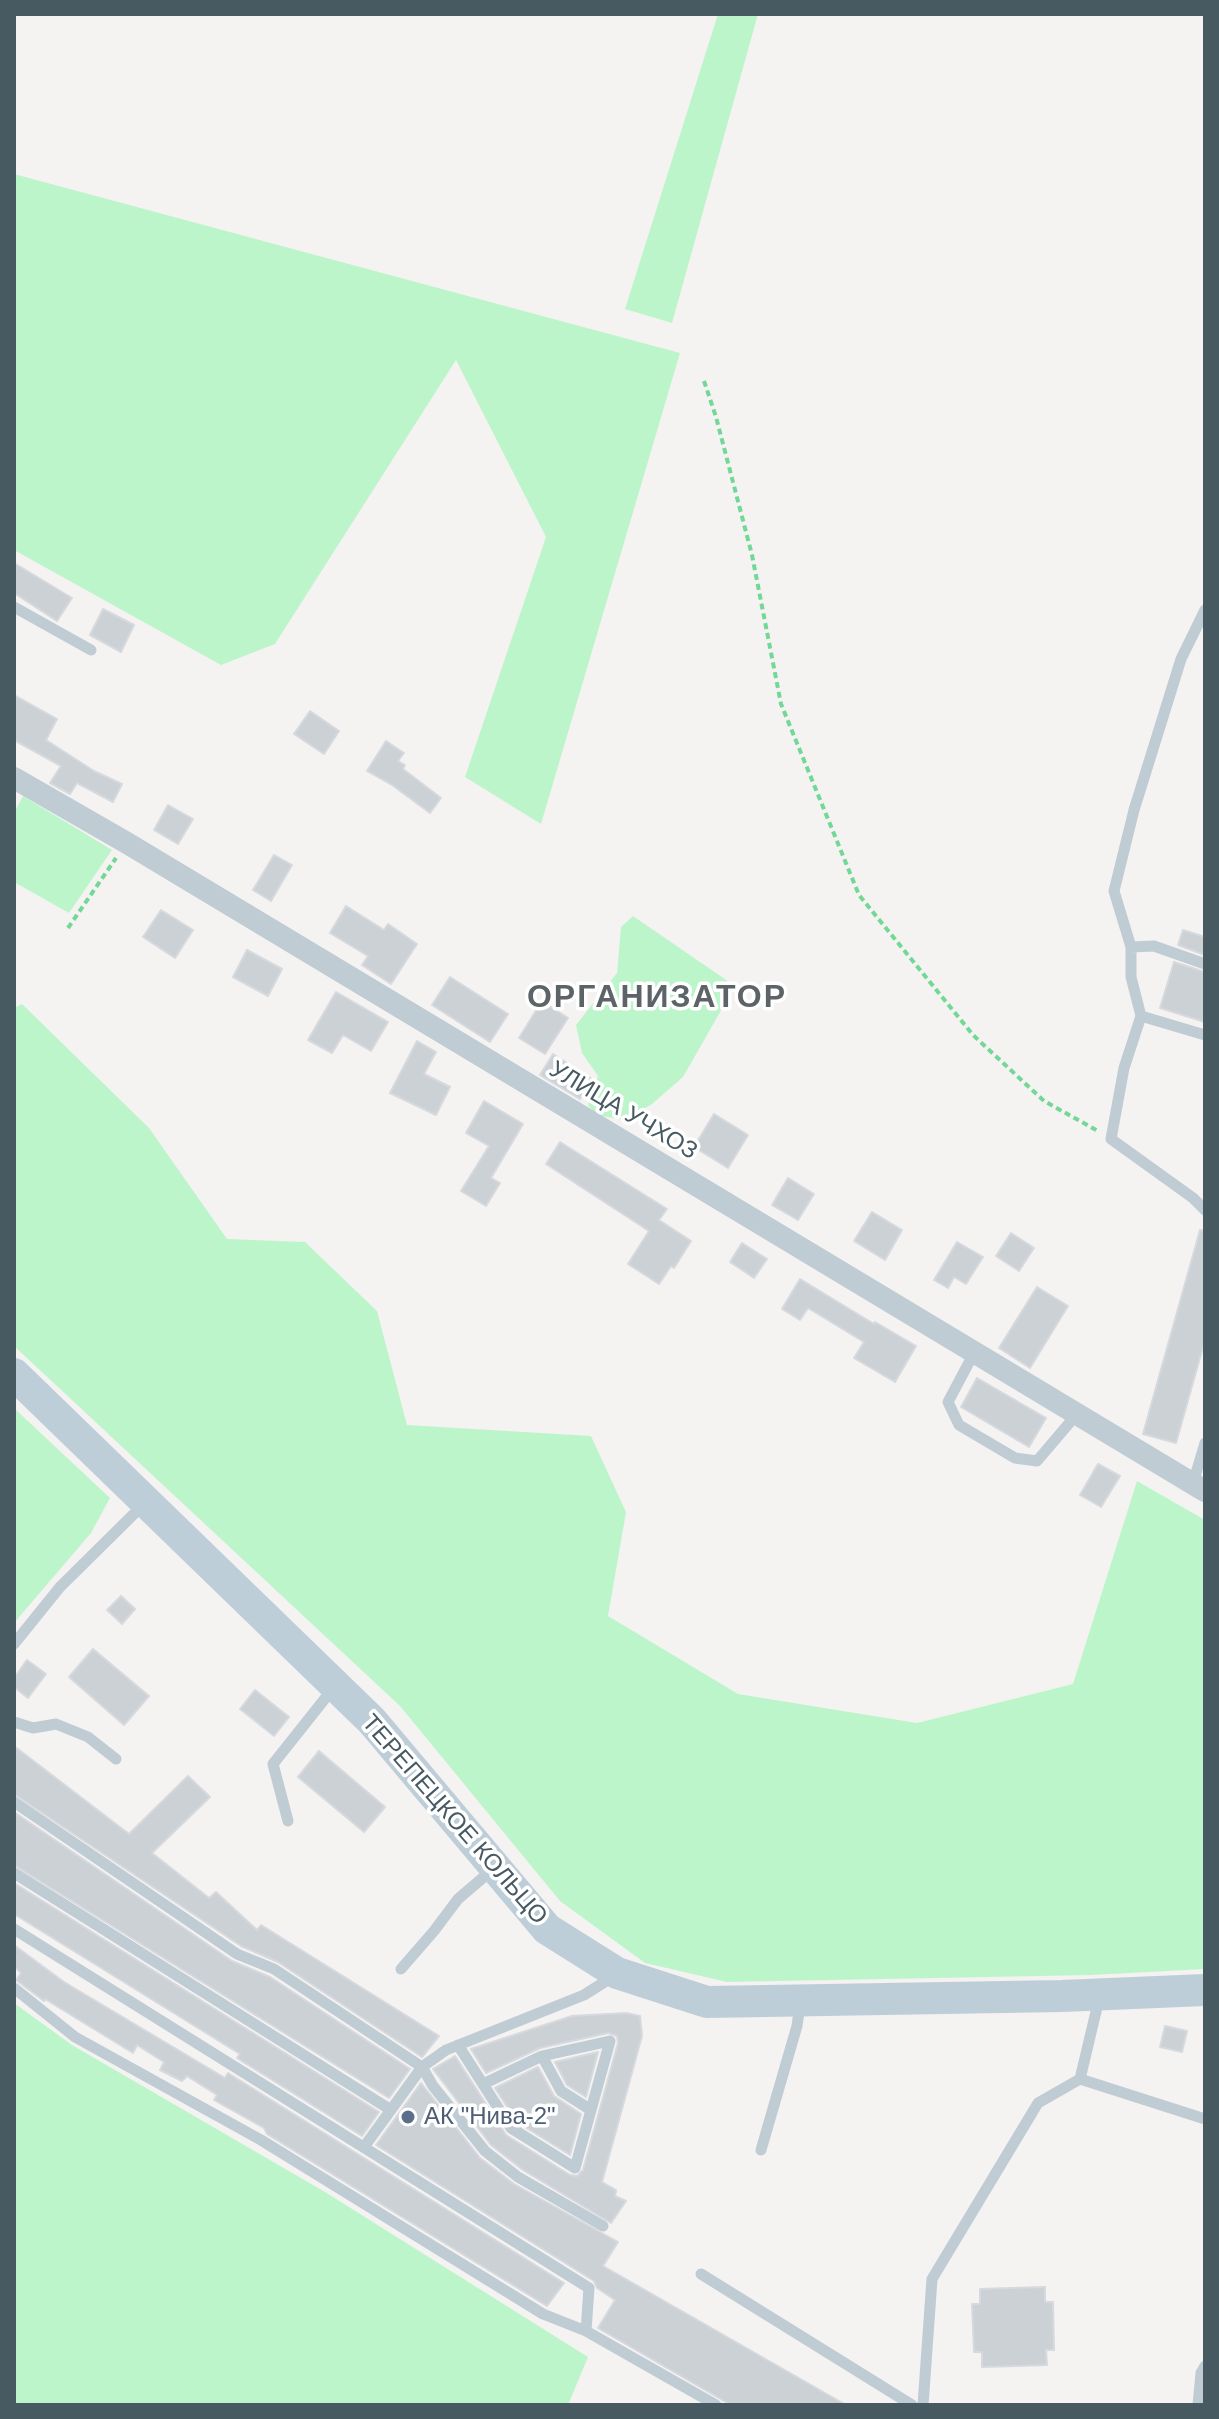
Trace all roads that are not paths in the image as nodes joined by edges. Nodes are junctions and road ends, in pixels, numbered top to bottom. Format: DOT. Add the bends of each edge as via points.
graph roads {
  1 [pos="14,607"];
  2 [pos="1205,610"];
  3 [pos="91,650"];
  4 [pos="14,778"];
  5 [pos="1131,947"];
  6 [pos="1205,964"];
  7 [pos="1141,1016"];
  8 [pos="1205,1035"];
  9 [pos="1205,1210"];
  10 [pos="974,1353"];
  11 [pos="14,1374"];
  12 [pos="1077,1414"];
  13 [pos="1205,1443"];
  14 [pos="1199,1487"];
  15 [pos="146,1502"];
  16 [pos="14,1644"];
  17 [pos="335,1685"];
  18 [pos="14,1722"];
  19 [pos="116,1759"];
  20 [pos="14,1802"];
  21 [pos="288,1821"];
  22 [pos="495,1867"];
  23 [pos="14,1873"];
  24 [pos="14,1929"];
  25 [pos="401,1969"];
  26 [pos="617,1973"];
  27 [pos="14,1988"];
  28 [pos="1205,1990"];
  29 [pos="1100,1994"];
  30 [pos="800,2000"];
  31 [pos="458,2045"];
  32 [pos="542,2056"];
  33 [pos="422,2067"];
  34 [pos="1080,2079"];
  35 [pos="483,2084"];
  36 [pos="391,2110"];
  37 [pos="591,2110"];
  38 [pos="1205,2119"];
  39 [pos="364,2147"];
  40 [pos="761,2150"];
  41 [pos="603,2226"];
  42 [pos="701,2274"];
  43 [pos="586,2331"];
  44 [pos="1205,2366"];
  45 [pos="716,2405"];
  46 [pos="912,2405"];
  47 [pos="923,2405"];
  48 [pos="1198,2405"];
  1 -- 3 [label="lane"];
  2 -- 5 [label="lane" via="1181,659 1114,891"];
  4 -- 10 [label="street, УЛИЦА УЧХОЗ"];
  5 -- 6 [label="lane" via="1154,946"];
  5 -- 7 [label="lane" via="1131,977"];
  7 -- 8 [label="lane"];
  7 -- 9 [label="lane" via="1124,1068 1111,1139"];
  10 -- 12 [label="street, УЛИЦА УЧХОЗ"];
  10 -- 12 [label="lane" via="948,1402 959,1425 1015,1458 1037,1461"];
  11 -- 15 [label="street, ТЕРЕПЕЦКОЕ КОЛЬЦО"];
  12 -- 14 [label="street, УЛИЦА УЧХОЗ"];
  13 -- 14 [label="lane"];
  15 -- 16 [label="lane" via="60,1587"];
  15 -- 17 [label="street, ТЕРЕПЕЦКОЕ КОЛЬЦО"];
  17 -- 21 [label="lane" via="273,1764"];
  17 -- 22 [label="street, ТЕРЕПЕЦКОЕ КОЛЬЦО" via="372,1721"];
  18 -- 19 [label="lane" via="33,1728 56,1724 88,1737"];
  20 -- 33 [label="lane" via="237,1954 274,1969"];
  22 -- 25 [label="lane" via="458,1899"];
  22 -- 26 [label="street, ТЕРЕПЕЦКОЕ КОЛЬЦО" via="547,1929"];
  23 -- 36 [label="lane"];
  24 -- 39 [label="lane"];
  26 -- 30 [label="street, ТЕРЕПЕЦКОЕ КОЛЬЦО" via="707,2002"];
  26 -- 31 [label="lane" via="584,1995"];
  27 -- 43 [label="lane" via="75,2037 261,2140 543,2314"];
  28 -- 29 [label="street, ТЕРЕПЕЦКОЕ КОЛЬЦО"];
  29 -- 30 [label="street, ТЕРЕПЕЦКОЕ КОЛЬЦО"];
  29 -- 34 [label="lane"];
  30 -- 40 [label="lane"];
  31 -- 33 [label="lane"];
  31 -- 35 [label="lane"];
  32 -- 35 [label="lane"];
  32 -- 37 [label="lane" via="561,2091"];
  32 -- 37 [label="lane" via="610,2041"];
  33 -- 36 [label="lane"];
  33 -- 41 [label="lane" via="485,2151 518,2177"];
  34 -- 38 [label="lane"];
  34 -- 47 [label="lane" via="1038,2103 932,2279"];
  35 -- 37 [label="lane" via="511,2128 575,2168"];
  36 -- 39 [label="lane"];
  39 -- 43 [label="lane" via="589,2288"];
  42 -- 46 [label="lane"];
  43 -- 45 [label="lane"];
  44 -- 48 [label="lane"];
}
